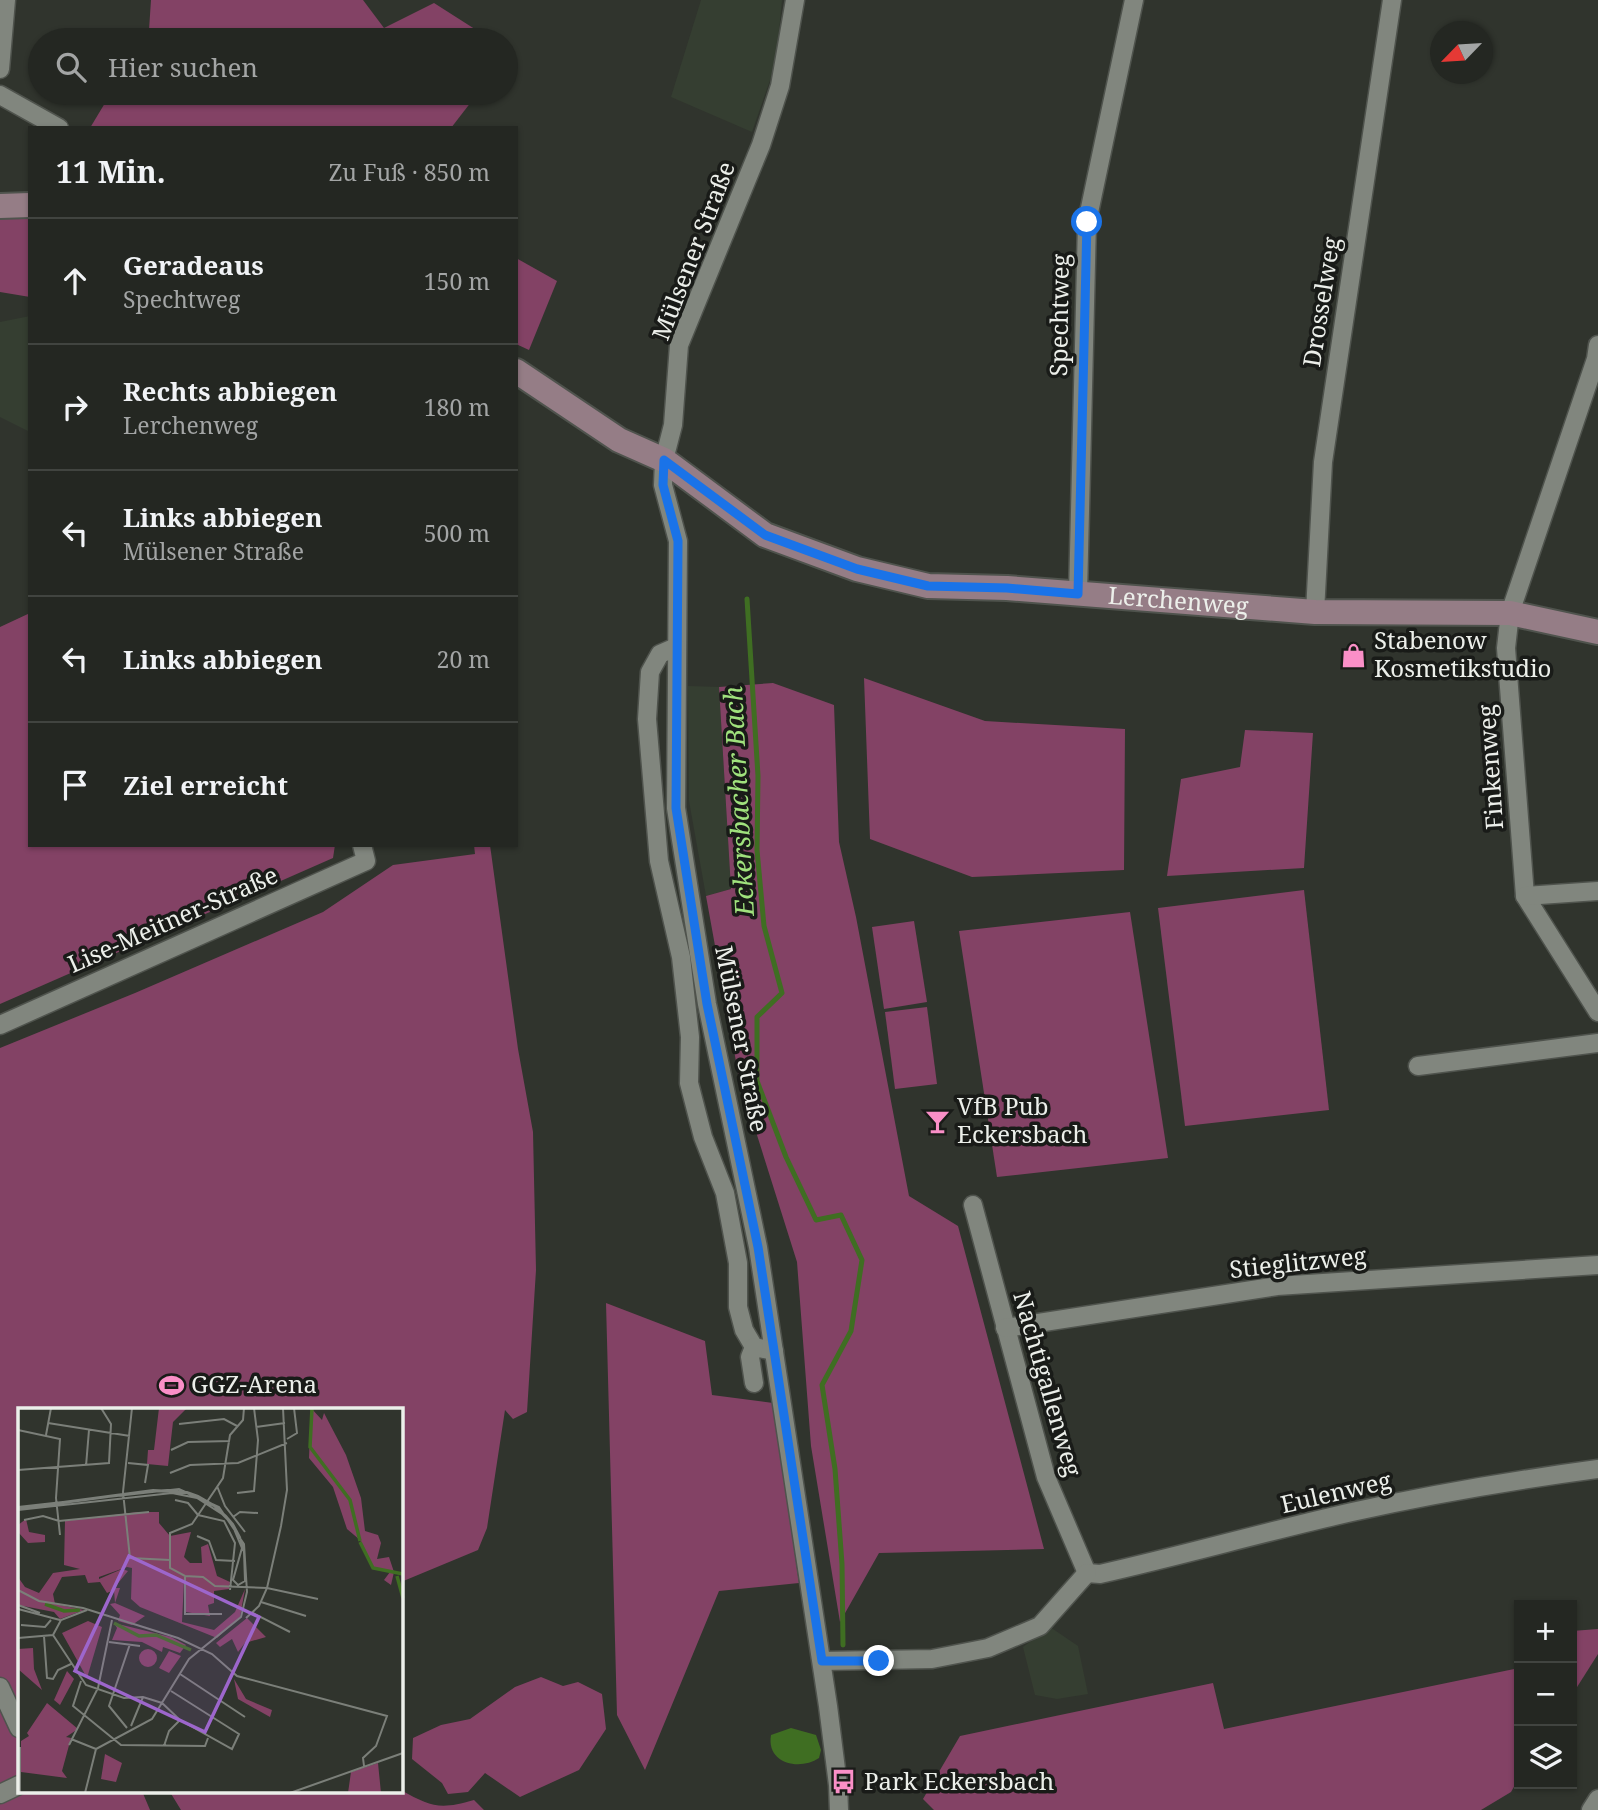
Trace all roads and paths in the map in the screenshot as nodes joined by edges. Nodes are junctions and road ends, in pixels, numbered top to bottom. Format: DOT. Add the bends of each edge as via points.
graph roads {
  1 [pos="6,0"];
  2 [pos="795,0"];
  3 [pos="1134,0"];
  4 [pos="1392,0"];
  5 [pos="0,68"];
  6 [pos="0,95"];
  7 [pos="55,126"];
  8 [pos="0,205"];
  9 [pos="28,205"];
  10 [pos="1597,355"];
  11 [pos="518,372"];
  12 [pos="664,460"];
  13 [pos="1078,594"];
  14 [pos="1315,612"];
  15 [pos="1510,614"];
  16 [pos="1598,632"];
  17 [pos="676,647"];
  18 [pos="364,853"];
  19 [pos="1598,891"];
  20 [pos="1525,896"];
  21 [pos="1598,1012"];
  22 [pos="0,1025"];
  23 [pos="1598,1043"];
  24 [pos="1418,1066"];
  25 [pos="973,1205"];
  26 [pos="1598,1265"];
  27 [pos="1004,1328"];
  28 [pos="754,1347"];
  29 [pos="774,1352"];
  30 [pos="754,1383"];
  31 [pos="1598,1469"];
  32 [pos="1087,1573"];
  33 [pos="822,1661"];
  34 [pos="0,1687"];
  35 [pos="18,1726"];
  36 [pos="18,1785"];
  37 [pos="0,1794"];
  38 [pos="1598,1799"];
  39 [pos="839,1810"];
  40 [pos="1591,1810"];
  1 -- 5 [label="street"];
  2 -- 12 [label="street, Mülsener Straße" via="780,86 761,145 679,345 673,425"];
  3 -- 13 [label="street, Spechtweg" via="1087,222"];
  4 -- 14 [label="street, Drosselweg" via="1322,463"];
  6 -- 7 [label="street"];
  8 -- 9 [label="street"];
  10 -- 15 [label="street, Finkenweg"];
  11 -- 12 [label="street, Lerchenweg" via="619,440"];
  12 -- 13 [label="street, Lerchenweg" via="765,535 857,569 928,586"];
  12 -- 17 [label="street, Mülsener Straße" via="663,485 678,541"];
  13 -- 14 [label="street, Lerchenweg"];
  14 -- 15 [label="street, Lerchenweg"];
  15 -- 16 [label="street, Lerchenweg"];
  15 -- 20 [label="street, Finkenweg" via="1506,648"];
  17 -- 28 [label="street" via="660,654 650,672 648,719 659,861 681,957 690,1083 703,1137 725,1193 738,1263 738,1307"];
  17 -- 29 [label="street, Mülsener Straße" via="676,808 707,1004 758,1247"];
  18 -- 22 [label="street, Lise-Meitner-Straße"];
  19 -- 20 [label="street"];
  20 -- 21 [label="street, Finkenweg"];
  23 -- 24 [label="street"];
  25 -- 27 [label="street, Nachtigallenweg"];
  26 -- 27 [label="street, Stieglitzweg" via="1277,1286"];
  27 -- 32 [label="street, Nachtigallenweg" via="1046,1476"];
  28 -- 29 [label="street"];
  28 -- 30 [label="street" via="750,1357"];
  29 -- 33 [label="street, Mülsener Straße"];
  31 -- 32 [label="street, Eulenweg" via="1353,1512 1149,1563"];
  32 -- 33 [label="street" via="1040,1626 988,1648 932,1659"];
  33 -- 39 [label="street, Mülsener Straße"];
  34 -- 35 [label="street"];
  36 -- 37 [label="street"];
  38 -- 40 [label="street"];
}
